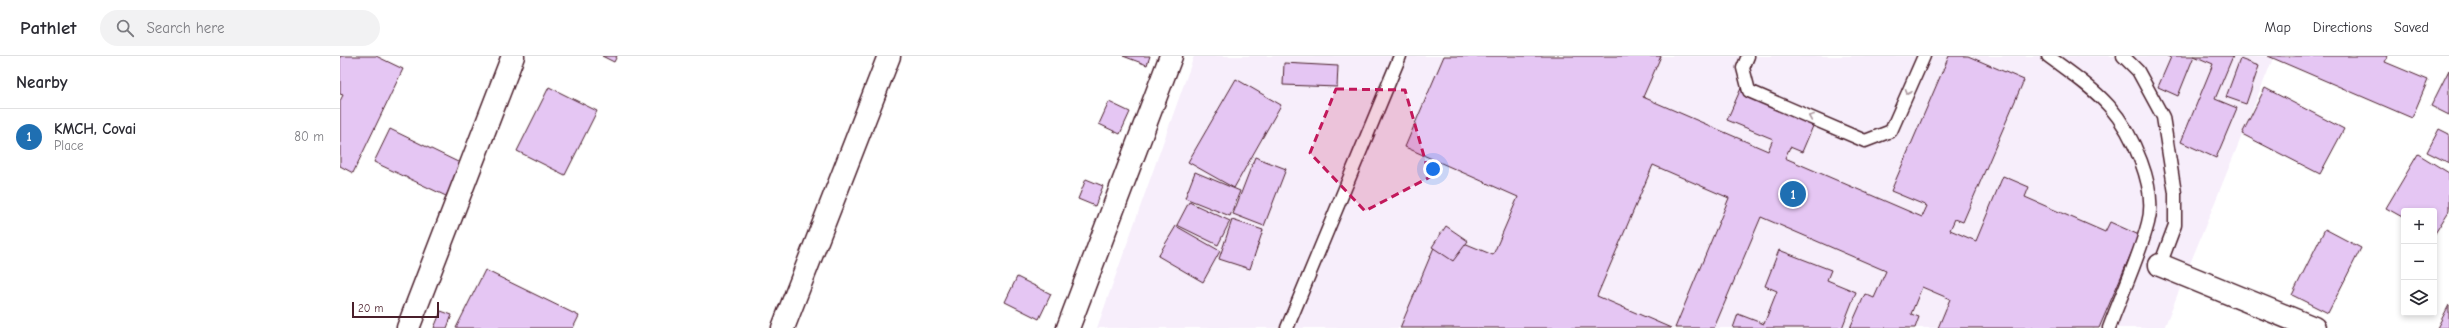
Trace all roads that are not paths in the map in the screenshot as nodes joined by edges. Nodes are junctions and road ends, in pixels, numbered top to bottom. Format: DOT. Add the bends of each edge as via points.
graph roads {
  1 [pos="513,56"];
  2 [pos="889,56"];
  3 [pos="1171,56"];
  4 [pos="1400,56"];
  5 [pos="1748,56"];
  6 [pos="1924,56"];
  7 [pos="2048,56"];
  8 [pos="2123,56"];
  9 [pos="2160,265"];
  10 [pos="408,328"];
  11 [pos="783,328"];
  12 [pos="1068,328"];
  13 [pos="1287,328"];
  14 [pos="2109,328"];
  15 [pos="2314,328"];
  1 -- 10 [label="street"];
  2 -- 11 [label="street"];
  3 -- 12 [label="street"];
  4 -- 13 [label="lane"];
  6 -- 5 [label="lane, one-way" via="1891,131 1865,141 1749,91 1743,68"];
  7 -- 14 [label="lane" via="2109,106 2141,161 2149,190 2149,222"];
  8 -- 9 [label="lane" via="2138,71 2163,117 2175,193 2175,225"];
  9 -- 15 [label="street"];
}
